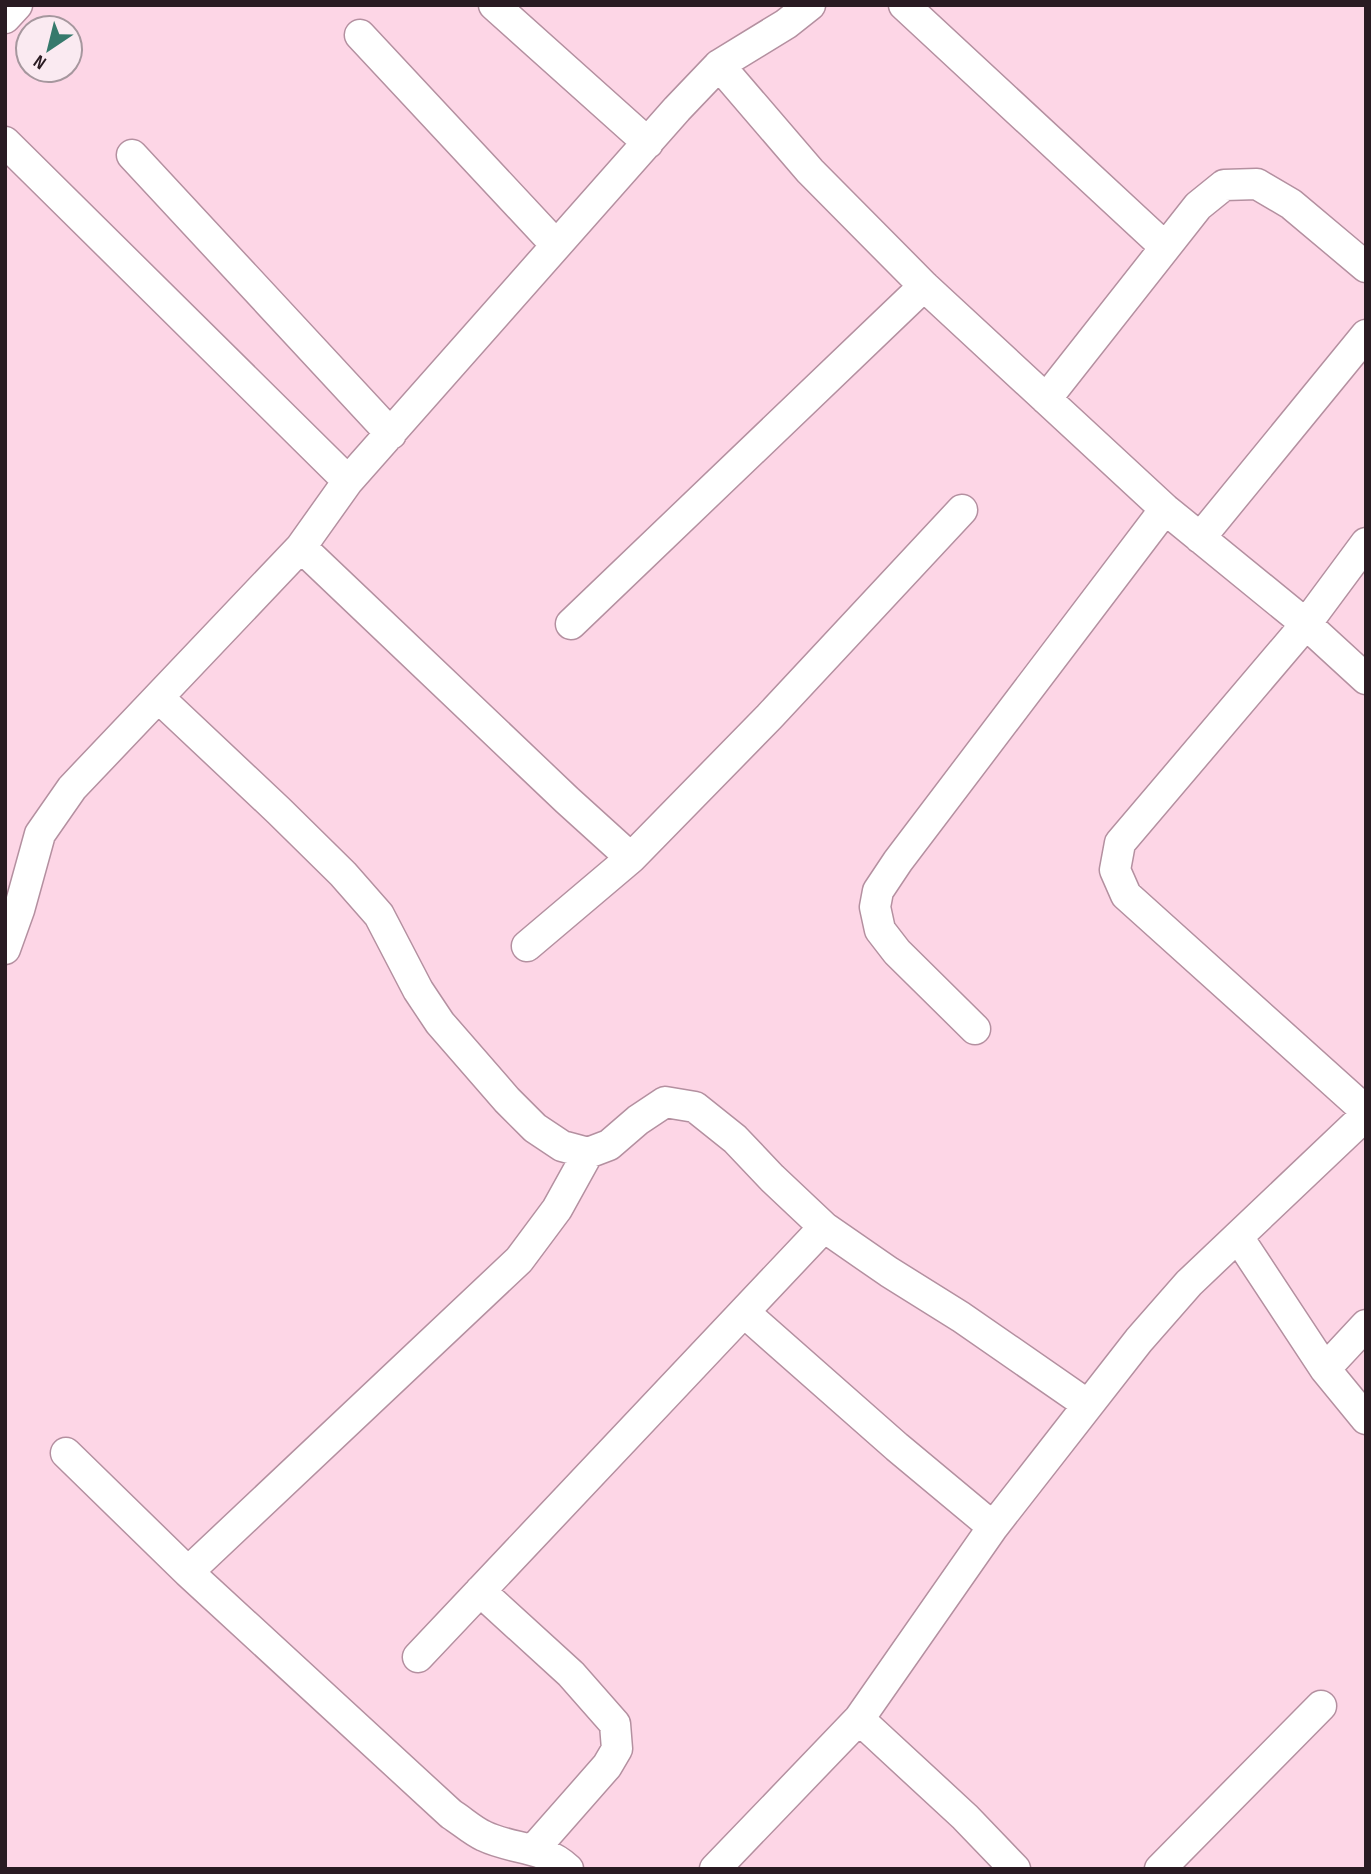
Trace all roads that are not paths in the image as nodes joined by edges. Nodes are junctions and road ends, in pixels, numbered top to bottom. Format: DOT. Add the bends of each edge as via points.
graph roads {
  1 [pos="17,5"];
  2 [pos="494,5"];
  3 [pos="810,5"];
  4 [pos="904,5"];
  5 [pos="5,18"];
  6 [pos="360,35"];
  7 [pos="719,65"];
  8 [pos="5,142"];
  9 [pos="648,143"];
  10 [pos="132,155"];
  11 [pos="556,245"];
  12 [pos="1166,247"];
  13 [pos="1366,267"];
  14 [pos="923,286"];
  15 [pos="1366,335"];
  16 [pos="1046,399"];
  17 [pos="391,434"];
  18 [pos="348,481"];
  19 [pos="1166,509"];
  20 [pos="962,510"];
  21 [pos="1200,538"];
  22 [pos="1366,543"];
  23 [pos="301,547"];
  24 [pos="571,624"];
  25 [pos="1306,624"];
  26 [pos="1366,680"];
  27 [pos="159,698"];
  28 [pos="631,858"];
  29 [pos="17,869"];
  30 [pos="527,946"];
  31 [pos="5,949"];
  32 [pos="975,1029"];
  33 [pos="1366,1113"];
  34 [pos="588,1153"];
  35 [pos="824,1227"];
  36 [pos="1238,1237"];
  37 [pos="744,1312"];
  38 [pos="1366,1325"];
  39 [pos="1325,1369"];
  40 [pos="1088,1405"];
  41 [pos="1366,1419"];
  42 [pos="66,1453"];
  43 [pos="993,1527"];
  44 [pos="188,1572"];
  45 [pos="480,1591"];
  46 [pos="418,1657"];
  47 [pos="1321,1706"];
  48 [pos="859,1719"];
  49 [pos="534,1849"];
  50 [pos="568,1869"];
  51 [pos="715,1869"];
  52 [pos="1015,1869"];
  53 [pos="1160,1869"];
  1 -- 5 [label="street"];
  2 -- 9 [label="street"];
  3 -- 7 [label="street"];
  4 -- 12 [label="street"];
  6 -- 11 [label="street"];
  7 -- 9 [label="street"];
  7 -- 14 [label="street" via="810,171"];
  8 -- 18 [label="street"];
  9 -- 11 [label="street"];
  10 -- 17 [label="street"];
  11 -- 17 [label="street"];
  12 -- 13 [label="street" via="1198,206 1224,185 1257,184 1291,204"];
  12 -- 16 [label="street"];
  14 -- 16 [label="street"];
  14 -- 24 [label="street"];
  15 -- 21 [label="street"];
  16 -- 19 [label="street"];
  17 -- 18 [label="street"];
  18 -- 23 [label="street"];
  19 -- 21 [label="street"];
  19 -- 32 [label="street" via="878,891 875,907 880,930"];
  20 -- 28 [label="street" via="769,718"];
  21 -- 25 [label="street"];
  22 -- 25 [label="street"];
  23 -- 27 [label="street"];
  23 -- 28 [label="street"];
  25 -- 26 [label="street"];
  25 -- 33 [label="street" via="1120,843 1115,870 1126,895"];
  27 -- 29 [label="street" via="72,788"];
  27 -- 34 [label="street" via="279,811 379,915 440,1023 507,1100 535,1128 562,1146"];
  28 -- 30 [label="street"];
  29 -- 31 [label="street"];
  33 -- 36 [label="street"];
  34 -- 35 [label="street" via="609,1145 665,1102 695,1107 735,1139"];
  34 -- 44 [label="street" via="557,1209 519,1260"];
  35 -- 37 [label="street"];
  35 -- 40 [label="street"];
  36 -- 39 [label="street"];
  36 -- 40 [label="street" via="1189,1283"];
  37 -- 43 [label="street"];
  37 -- 45 [label="street"];
  38 -- 39 [label="street"];
  39 -- 41 [label="street"];
  40 -- 43 [label="street"];
  42 -- 44 [label="street"];
  43 -- 48 [label="street"];
  44 -- 49 [label="street" via="451,1814 484,1836"];
  45 -- 46 [label="street"];
  45 -- 49 [label="street" via="571,1674 615,1724 617,1749 607,1766"];
  47 -- 53 [label="street"];
  48 -- 51 [label="street"];
  48 -- 52 [label="street"];
  49 -- 50 [label="street"];
}
